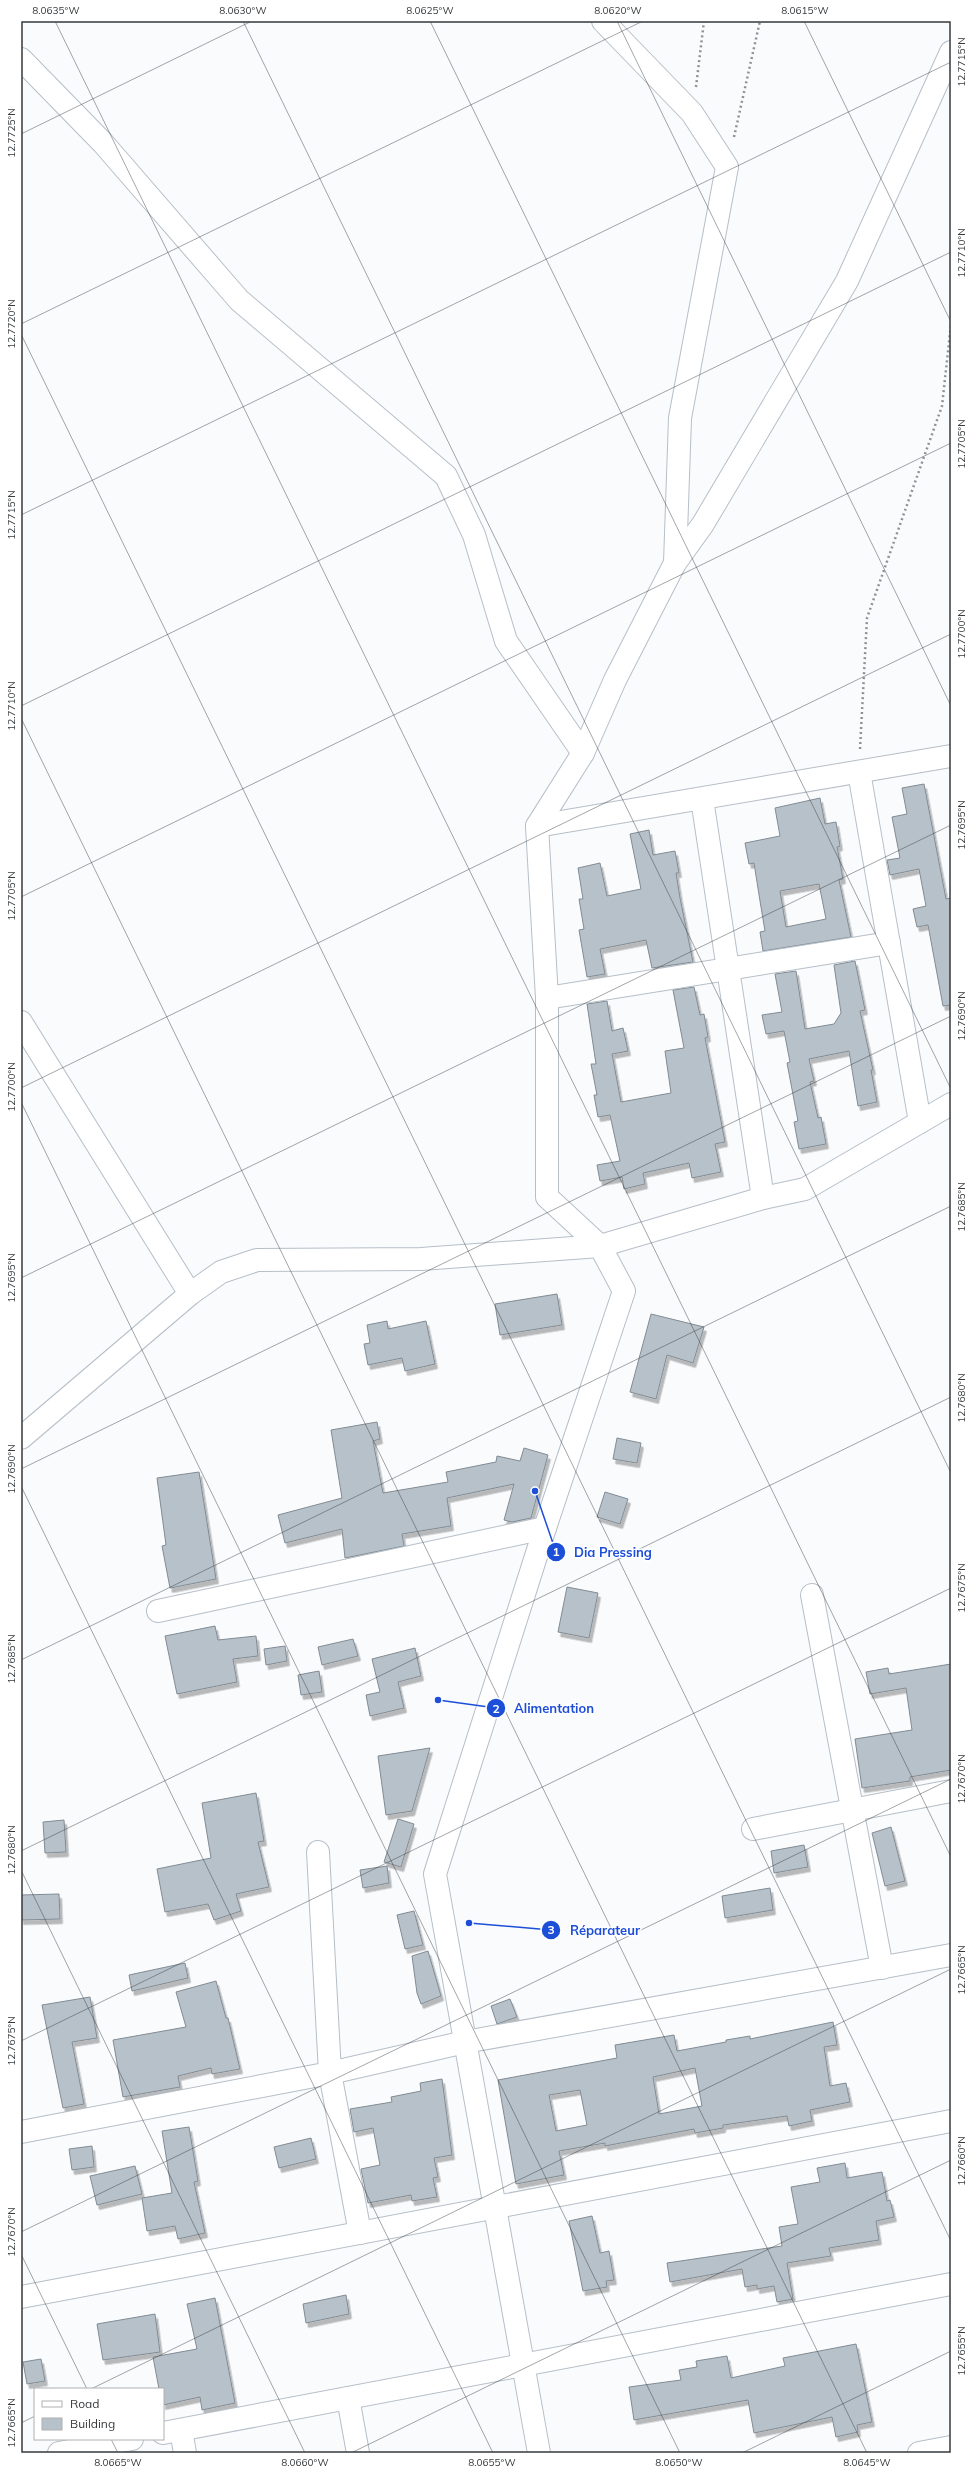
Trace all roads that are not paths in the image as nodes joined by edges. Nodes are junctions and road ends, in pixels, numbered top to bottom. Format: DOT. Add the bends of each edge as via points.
graph roads {
  1 [pos="603,21"];
  2 [pos="951,52"];
  3 [pos="21,58"];
  4 [pos="675,563"];
  5 [pos="583,753"];
  6 [pos="951,756"];
  7 [pos="859,772"];
  8 [pos="702,799"];
  9 [pos="537,826"];
  10 [pos="889,943"];
  11 [pos="728,969"];
  12 [pos="547,998"];
  13 [pos="21,1022"];
  14 [pos="951,1104"];
  15 [pos="920,1122"];
  16 [pos="763,1198"];
  17 [pos="600,1246"];
  18 [pos="190,1294"];
  19 [pos="21,1438"];
  20 [pos="545,1528"];
  21 [pos="812,1595"];
  22 [pos="158,1611"];
  23 [pos="951,1791"];
  24 [pos="852,1810"];
  25 [pos="752,1829"];
  26 [pos="318,1852"];
  27 [pos="951,1955"];
  28 [pos="882,1968"];
  29 [pos="465,2042"];
  30 [pos="330,2073"];
  31 [pos="951,2121"];
  32 [pos="21,2132"];
  33 [pos="495,2208"];
  34 [pos="360,2233"];
  35 [pos="951,2284"];
  36 [pos="21,2297"];
  37 [pos="523,2365"];
  38 [pos="348,2398"];
  39 [pos="172,2432"];
  40 [pos="127,2440"];
  41 [pos="951,2447"];
  42 [pos="59,2453"];
  43 [pos="185,2453"];
  44 [pos="358,2453"];
  45 [pos="539,2453"];
  46 [pos="919,2453"];
  1 -- 4 [label="street" via="692,113 727,167 680,418"];
  2 -- 4 [label="street" via="847,281 703,524"];
  3 -- 5 [label="street" via="104,143 239,300 446,476 474,535 506,641"];
  4 -- 5 [label="street" via="615,680"];
  5 -- 9 [label="street"];
  6 -- 7 [label="street"];
  7 -- 8 [label="street"];
  7 -- 10 [label="street"];
  8 -- 9 [label="street"];
  8 -- 11 [label="street"];
  9 -- 12 [label="street"];
  10 -- 11 [label="street"];
  10 -- 15 [label="street"];
  11 -- 12 [label="street"];
  11 -- 16 [label="street"];
  12 -- 17 [label="street" via="547,1197"];
  13 -- 18 [label="street"];
  14 -- 15 [label="street"];
  15 -- 16 [label="street" via="804,1189"];
  16 -- 17 [label="street"];
  17 -- 18 [label="street" via="421,1259 257,1260 221,1272"];
  17 -- 20 [label="street" via="624,1291"];
  18 -- 19 [label="street"];
  20 -- 22 [label="street"];
  20 -- 29 [label="street" via="435,1874"];
  21 -- 24 [label="street"];
  23 -- 24 [label="street"];
  24 -- 25 [label="street"];
  24 -- 28 [label="street"];
  26 -- 30 [label="street"];
  27 -- 28 [label="street"];
  28 -- 29 [label="street"];
  29 -- 30 [label="street"];
  29 -- 33 [label="street"];
  30 -- 32 [label="street"];
  30 -- 34 [label="street"];
  31 -- 33 [label="street"];
  33 -- 34 [label="street"];
  33 -- 37 [label="street"];
  34 -- 36 [label="street"];
  35 -- 37 [label="street"];
  37 -- 38 [label="street"];
  37 -- 45 [label="street"];
  38 -- 39 [label="street"];
  38 -- 44 [label="street"];
  39 -- 43 [label="street"];
  40 -- 42 [label="street"];
  41 -- 46 [label="street"];
}
